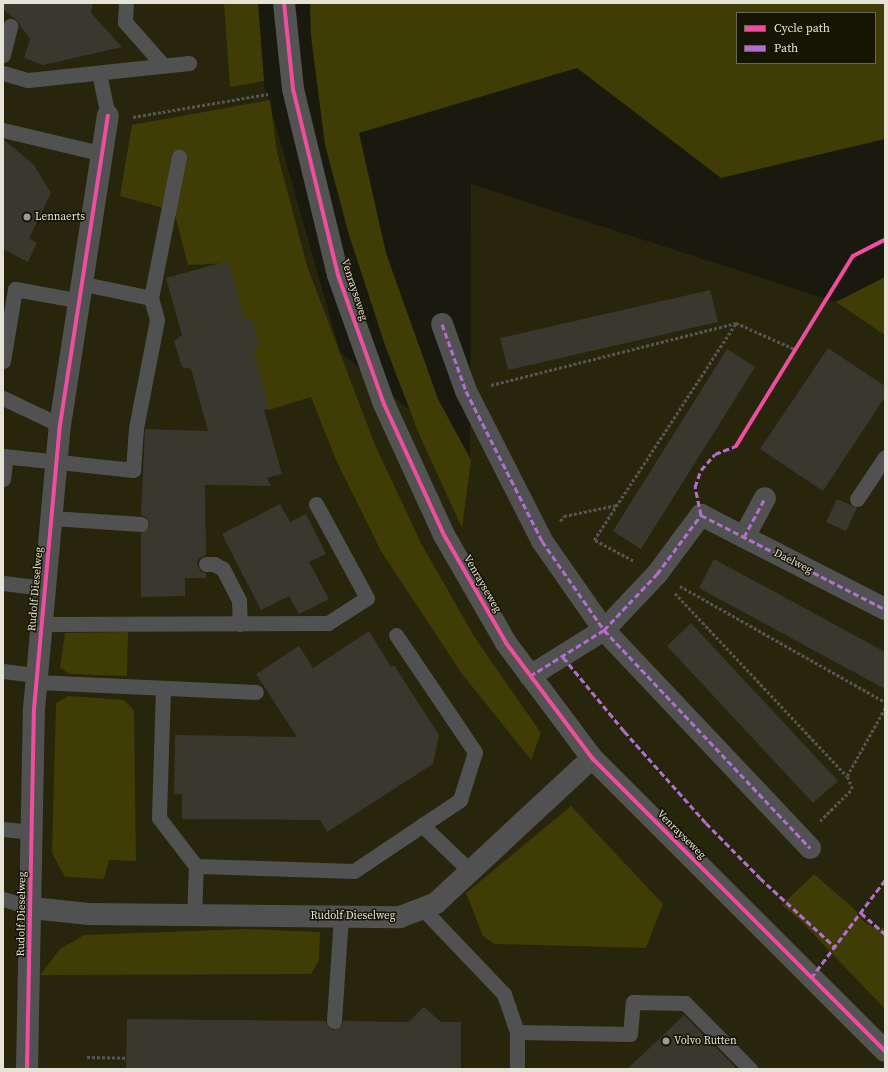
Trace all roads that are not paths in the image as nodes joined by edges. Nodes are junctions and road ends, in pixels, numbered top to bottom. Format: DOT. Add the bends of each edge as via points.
graph roads {
  1 [pos="126,3"];
  2 [pos="284,3"];
  3 [pos="10,26"];
  4 [pos="3,55"];
  5 [pos="189,63"];
  6 [pos="163,66"];
  7 [pos="99,73"];
  8 [pos="3,74"];
  9 [pos="108,119"];
  10 [pos="3,130"];
  11 [pos="104,154"];
  12 [pos="179,157"];
  13 [pos="82,293"];
  14 [pos="151,298"];
  15 [pos="442,324"];
  16 [pos="3,360"];
  17 [pos="3,398"];
  18 [pos="60,425"];
  19 [pos="4,456"];
  20 [pos="885,457"];
  21 [pos="57,462"];
  22 [pos="3,479"];
  23 [pos="765,498"];
  24 [pos="858,499"];
  25 [pos="316,504"];
  26 [pos="52,518"];
  27 [pos="141,524"];
  28 [pos="744,537"];
  29 [pos="206,564"];
  30 [pos="3,582"];
  31 [pos="45,588"];
  32 [pos="885,609"];
  33 [pos="42,624"];
  34 [pos="240,624"];
  35 [pos="604,630"];
  36 [pos="396,635"];
  37 [pos="3,671"];
  38 [pos="530,676"];
  39 [pos="37,678"];
  40 [pos="162,688"];
  41 [pos="256,692"];
  42 [pos="592,758"];
  43 [pos="422,825"];
  44 [pos="3,829"];
  45 [pos="32,832"];
  46 [pos="805,843"];
  47 [pos="196,866"];
  48 [pos="470,871"];
  49 [pos="3,899"];
  50 [pos="32,908"];
  51 [pos="422,908"];
  52 [pos="194,915"];
  53 [pos="341,916"];
  54 [pos="334,1021"];
  55 [pos="517,1032"];
  56 [pos="885,1051"];
  57 [pos="27,1069"];
  58 [pos="517,1069"];
  59 [pos="750,1069"];
  1 -- 6 [label="lane" via="125,22"];
  2 -- 38 [label="street, Venrayseweg" via="293,89 338,275 384,404 444,535 506,643"];
  3 -- 4 [label="lane"];
  5 -- 6 [label="lane"];
  6 -- 7 [label="lane"];
  7 -- 8 [label="lane" via="28,80"];
  7 -- 9 [label="lane"];
  9 -- 11 [label="street, Rudolf Dieselweg"];
  10 -- 11 [label="lane"];
  11 -- 13 [label="street, Rudolf Dieselweg"];
  12 -- 14 [label="lane"];
  13 -- 14 [label="lane"];
  13 -- 16 [label="lane" via="16,289"];
  13 -- 18 [label="street, Rudolf Dieselweg"];
  14 -- 21 [label="lane" via="157,320 136,428 133,470"];
  15 -- 35 [label="street" via="466,391 542,540"];
  17 -- 18 [label="lane"];
  18 -- 21 [label="street, Rudolf Dieselweg"];
  19 -- 21 [label="lane"];
  19 -- 22 [label="lane"];
  20 -- 24 [label="lane"];
  21 -- 26 [label="street, Rudolf Dieselweg"];
  23 -- 28 [label="street"];
  25 -- 34 [label="lane" via="367,598 328,623"];
  26 -- 27 [label="lane"];
  26 -- 31 [label="street, Rudolf Dieselweg"];
  28 -- 32 [label="street, Daelweg"];
  28 -- 35 [label="street, Daelweg" via="701,515 657,574"];
  29 -- 34 [label="lane" via="214,564 223,569 239,600"];
  30 -- 31 [label="lane"];
  31 -- 33 [label="street, Rudolf Dieselweg"];
  33 -- 34 [label="lane"];
  33 -- 39 [label="street, Rudolf Dieselweg"];
  35 -- 38 [label="street"];
  35 -- 46 [label="street"];
  36 -- 43 [label="lane" via="474,752 460,800"];
  37 -- 39 [label="lane"];
  38 -- 42 [label="street, Venrayseweg"];
  39 -- 40 [label="lane"];
  39 -- 45 [label="street, Rudolf Dieselweg"];
  40 -- 41 [label="lane"];
  40 -- 47 [label="lane" via="159,818"];
  42 -- 48 [label="street, Rudolf Dieselweg"];
  42 -- 56 [label="street, Venrayseweg"];
  43 -- 47 [label="lane" via="354,871"];
  43 -- 48 [label="lane"];
  44 -- 45 [label="lane"];
  45 -- 50 [label="street, Rudolf Dieselweg"];
  47 -- 52 [label="lane"];
  48 -- 51 [label="street, Rudolf Dieselweg" via="436,903"];
  49 -- 50 [label="lane"];
  50 -- 52 [label="street, Rudolf Dieselweg" via="89,914"];
  50 -- 57 [label="street, Rudolf Dieselweg"];
  51 -- 53 [label="street, Rudolf Dieselweg" via="400,917"];
  51 -- 55 [label="lane" via="504,994"];
  52 -- 53 [label="street, Rudolf Dieselweg"];
  53 -- 54 [label="lane"];
  55 -- 58 [label="lane"];
  55 -- 59 [label="lane" via="630,1034 633,1002 685,1003"];
}
